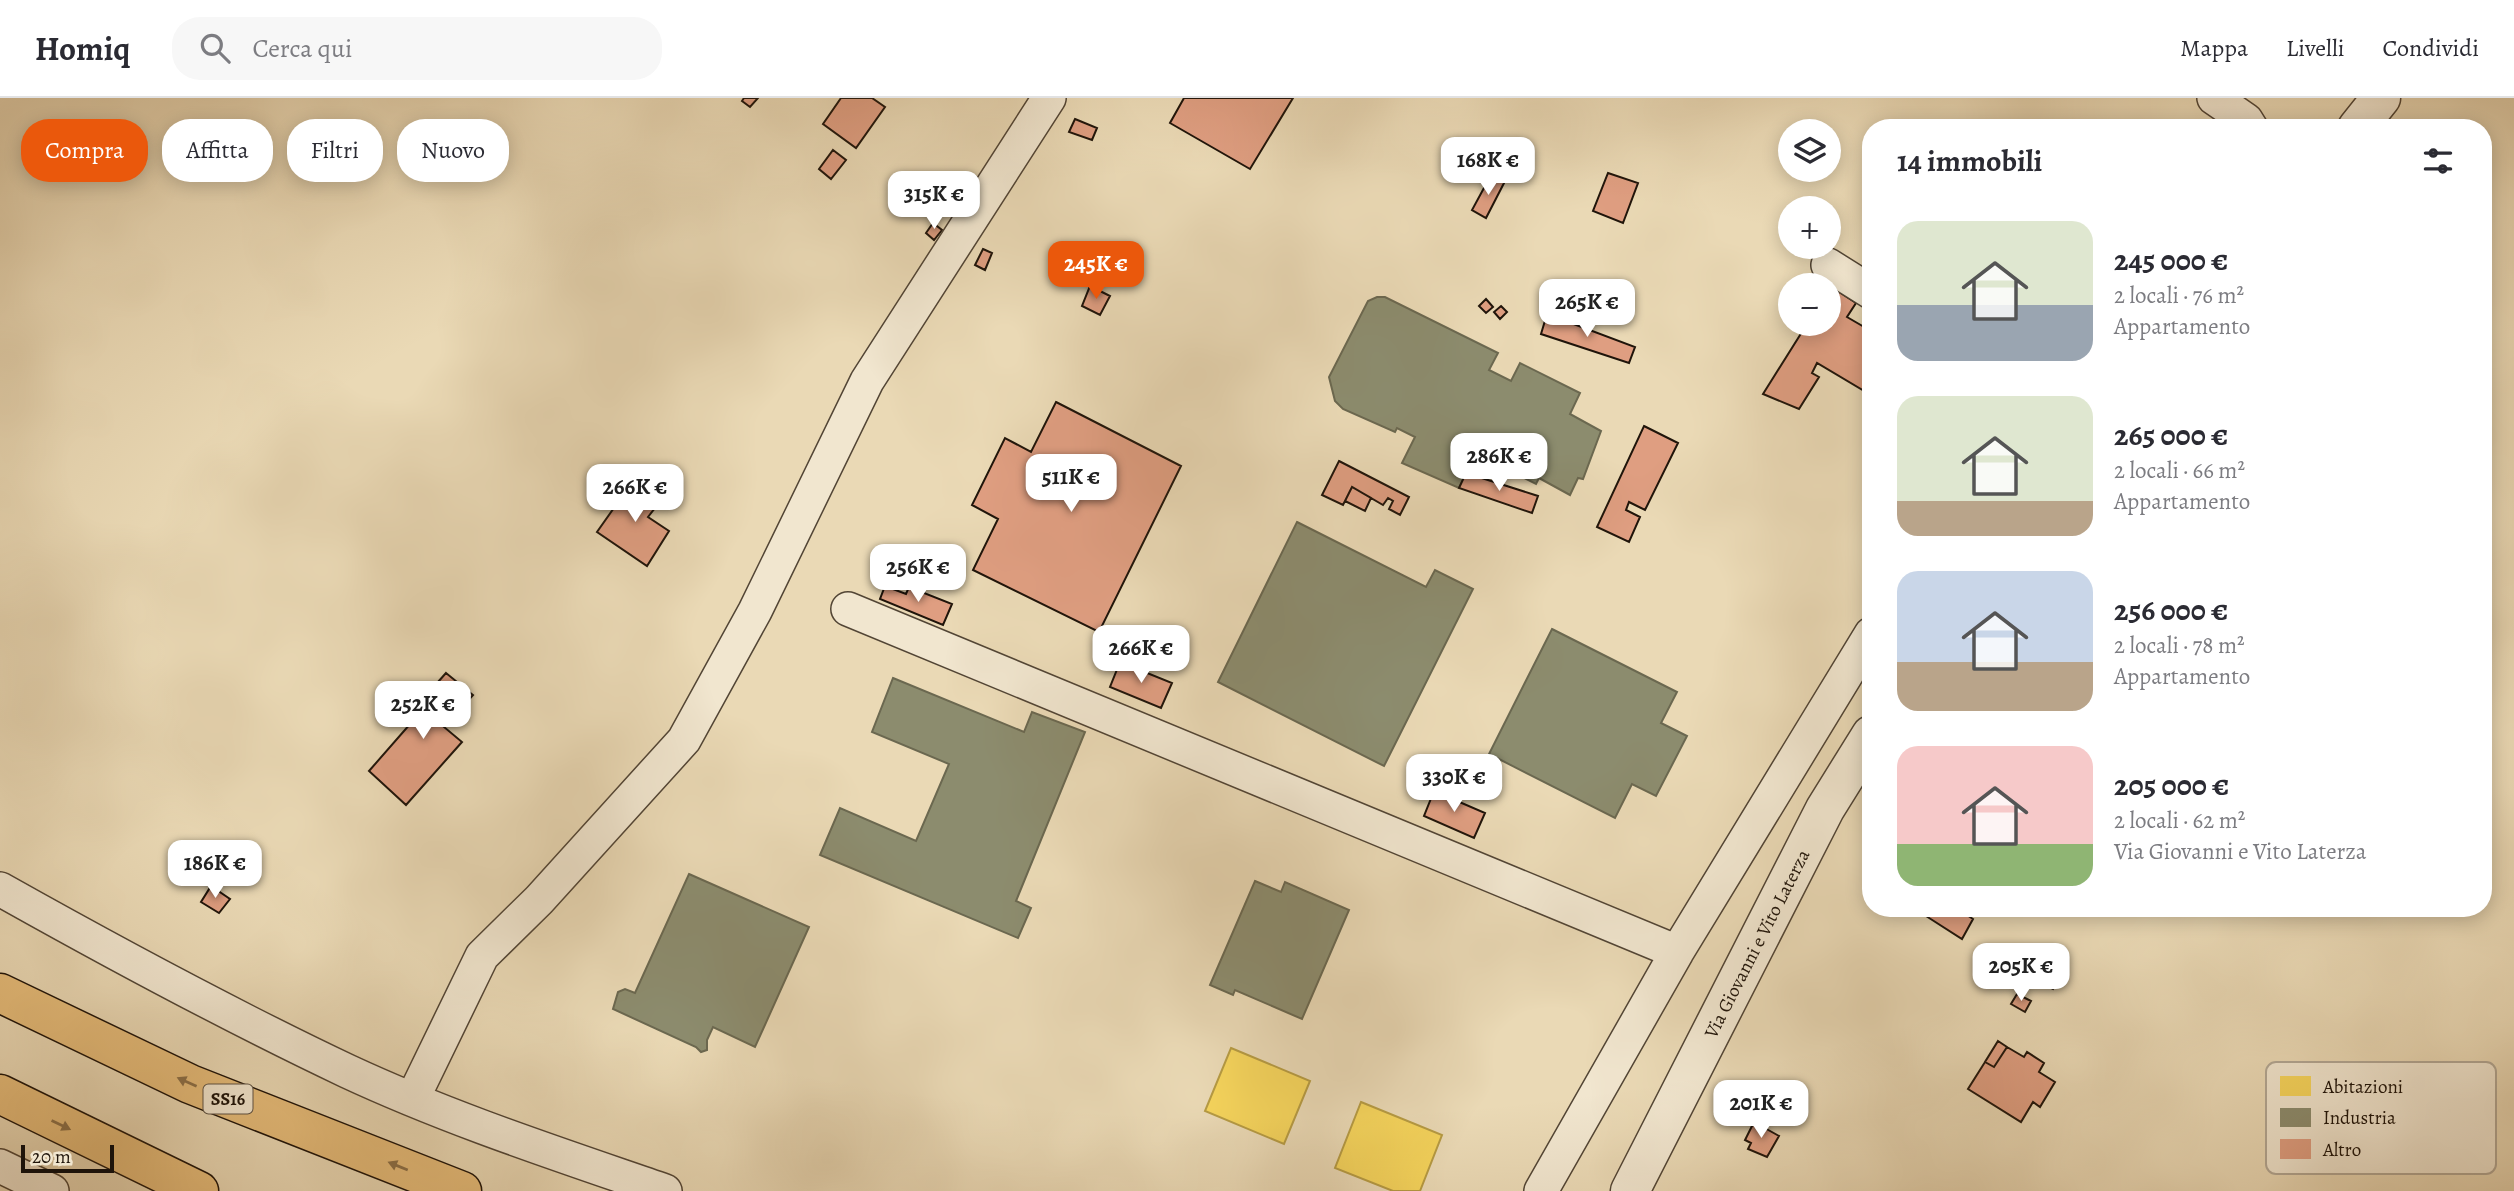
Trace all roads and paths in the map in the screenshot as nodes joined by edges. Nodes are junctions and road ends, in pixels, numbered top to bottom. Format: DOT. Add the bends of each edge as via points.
graph roads {
  1 [pos="1049,98"];
  2 [pos="2214,98"];
  3 [pos="2381,98"];
  4 [pos="2253,115"];
  5 [pos="2364,119"];
  6 [pos="1828,265"];
  7 [pos="1862,286"];
  8 [pos="848,609"];
  9 [pos="1862,649"];
  10 [pos="1862,749"];
  11 [pos="0,889"];
  12 [pos="1677,952"];
  13 [pos="0,993"];
  14 [pos="0,1094"];
  15 [pos="413,1098"];
  16 [pos="0,1166"];
  17 [pos="52,1191"];
  18 [pos="199,1191"];
  19 [pos="462,1191"];
  20 [pos="664,1191"];
  21 [pos="1541,1191"];
  22 [pos="1630,1191"];
  1 -- 15 [label="street" via="867,381 755,611 684,740 482,956"];
  2 -- 4 [label="street"];
  3 -- 5 [label="street"];
  6 -- 7 [label="street"];
  8 -- 12 [label="street"];
  9 -- 12 [label="street"];
  10 -- 22 [label="street, Via Giovanni e Vito Laterza" via="1825,809"];
  11 -- 15 [label="street" via="152,974 349,1072"];
  12 -- 21 [label="street"];
  19 -- 13 [label="highway, SS16, one-way" via="190,1084"];
  14 -- 18 [label="highway, one-way"];
  15 -- 20 [label="street"];
  16 -- 17 [label="street"];
}
